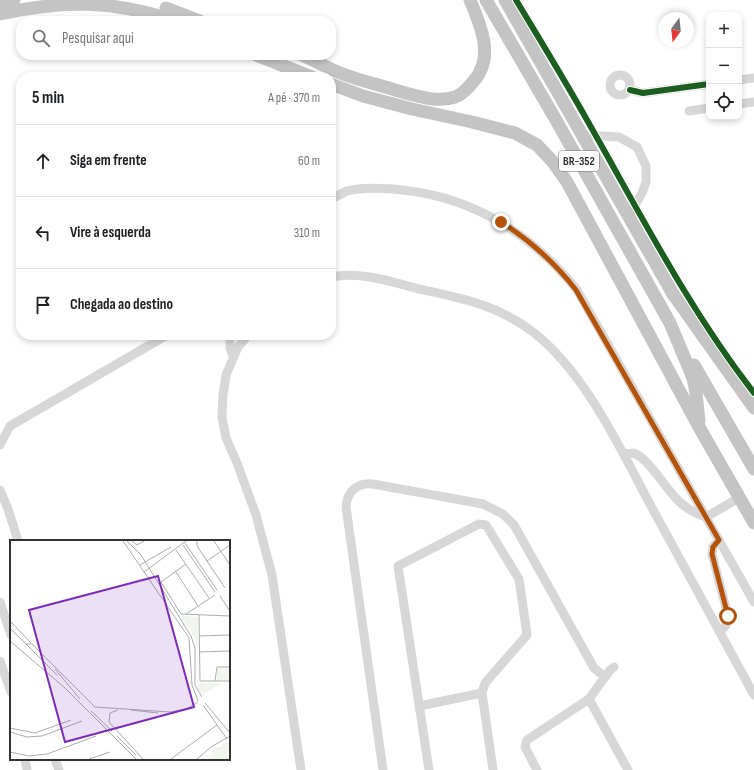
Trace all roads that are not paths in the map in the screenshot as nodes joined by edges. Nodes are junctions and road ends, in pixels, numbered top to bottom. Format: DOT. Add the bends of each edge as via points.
graph roads {
  1 [pos="14,0"];
  2 [pos="141,0"];
  3 [pos="470,0"];
  4 [pos="486,0"];
  5 [pos="505,0"];
  6 [pos="0,4"];
  7 [pos="0,14"];
  8 [pos="161,16"];
  9 [pos="186,16"];
  10 [pos="269,60"];
  11 [pos="312,60"];
  12 [pos="299,72"];
  13 [pos="754,78"];
  14 [pos="742,80"];
  15 [pos="706,84"];
  16 [pos="336,86"];
  17 [pos="630,90"];
  18 [pos="754,102"];
  19 [pos="742,104"];
  20 [pos="706,108"];
  21 [pos="689,111"];
  22 [pos="582,135"];
  23 [pos="336,197"];
  24 [pos="628,217"];
  25 [pos="336,276"];
  26 [pos="670,323"];
  27 [pos="158,340"];
  28 [pos="230,340"];
  29 [pos="244,340"];
  30 [pos="233,356"];
  31 [pos="754,408"];
  32 [pos="699,427"];
  33 [pos="0,445"];
  34 [pos="624,454"];
  35 [pos="754,469"];
  36 [pos="0,490"];
  37 [pos="739,498"];
  38 [pos="706,517"];
  39 [pos="754,523"];
  40 [pos="18,540"];
  41 [pos="719,540"];
  42 [pos="0,602"];
  43 [pos="754,602"];
  44 [pos="9,619"];
  45 [pos="720,632"];
  46 [pos="0,661"];
  47 [pos="614,668"];
  48 [pos="606,677"];
  49 [pos="10,689"];
  50 [pos="482,693"];
  51 [pos="754,695"];
  52 [pos="589,699"];
  53 [pos="419,706"];
  54 [pos="25,760"];
  55 [pos="55,760"];
  56 [pos="27,770"];
  57 [pos="59,770"];
  58 [pos="301,770"];
  59 [pos="383,770"];
  60 [pos="429,770"];
  61 [pos="493,770"];
  62 [pos="537,770"];
  63 [pos="628,770"];
  1 -- 6 [label="highway"];
  2 -- 9 [label="highway"];
  3 -- 11 [label="highway" via="481,25 485,46 484,62 477,78 456,97 440,100 426,98 344,75"];
  4 -- 26 [label="highway, BR-352"];
  5 -- 22 [label="highway, BR-352"];
  7 -- 8 [label="highway" via="39,4 90,1 138,8"];
  10 -- 12 [label="highway"];
  13 -- 14 [label="street"];
  15 -- 17 [label="street" via="643,93"];
  16 -- 32 [label="highway" via="370,98 515,133 536,145 553,162 567,182"];
  18 -- 19 [label="street"];
  20 -- 21 [label="street"];
  22 -- 24 [label="highway, BR-352"];
  22 -- 24 [label="street" via="620,137 637,147 646,166 646,182"];
  23 -- 38 [label="street" via="348,191 379,188 426,193 456,201 486,214 532,244 554,264 576,290"];
  24 -- 31 [label="highway, BR-352" via="673,294"];
  25 -- 34 [label="street" via="366,277 474,301 498,310 520,323 543,340 564,362 595,405"];
  26 -- 32 [label="highway" via="693,378"];
  26 -- 35 [label="highway, BR-352"];
  27 -- 33 [label="street" via="10,426"];
  28 -- 30 [label="street"];
  29 -- 30 [label="street"];
  30 -- 58 [label="street" via="222,395 224,428 256,514 272,575"];
  32 -- 37 [label="highway"];
  34 -- 38 [label="street" via="634,453 641,456 682,505"];
  34 -- 45 [label="street"];
  36 -- 40 [label="street"];
  37 -- 38 [label="street"];
  37 -- 39 [label="highway"];
  38 -- 41 [label="street"];
  41 -- 43 [label="street"];
  41 -- 45 [label="street" via="713,547 712,554 728,616 726,625"];
  42 -- 44 [label="street"];
  45 -- 51 [label="street"];
  46 -- 49 [label="street"];
  47 -- 48 [label="street"];
  48 -- 52 [label="street"];
  48 -- 59 [label="street" via="594,668 514,525 503,514 483,504 373,484 359,485 349,494 346,507"];
  50 -- 53 [label="street"];
  50 -- 53 [label="street" via="485,683 527,635 519,579 486,525 479,524 398,566"];
  50 -- 61 [label="street"];
  52 -- 62 [label="street" via="527,740 525,747"];
  52 -- 63 [label="street"];
  53 -- 60 [label="street"];
  54 -- 56 [label="street"];
  55 -- 57 [label="street"];
}
